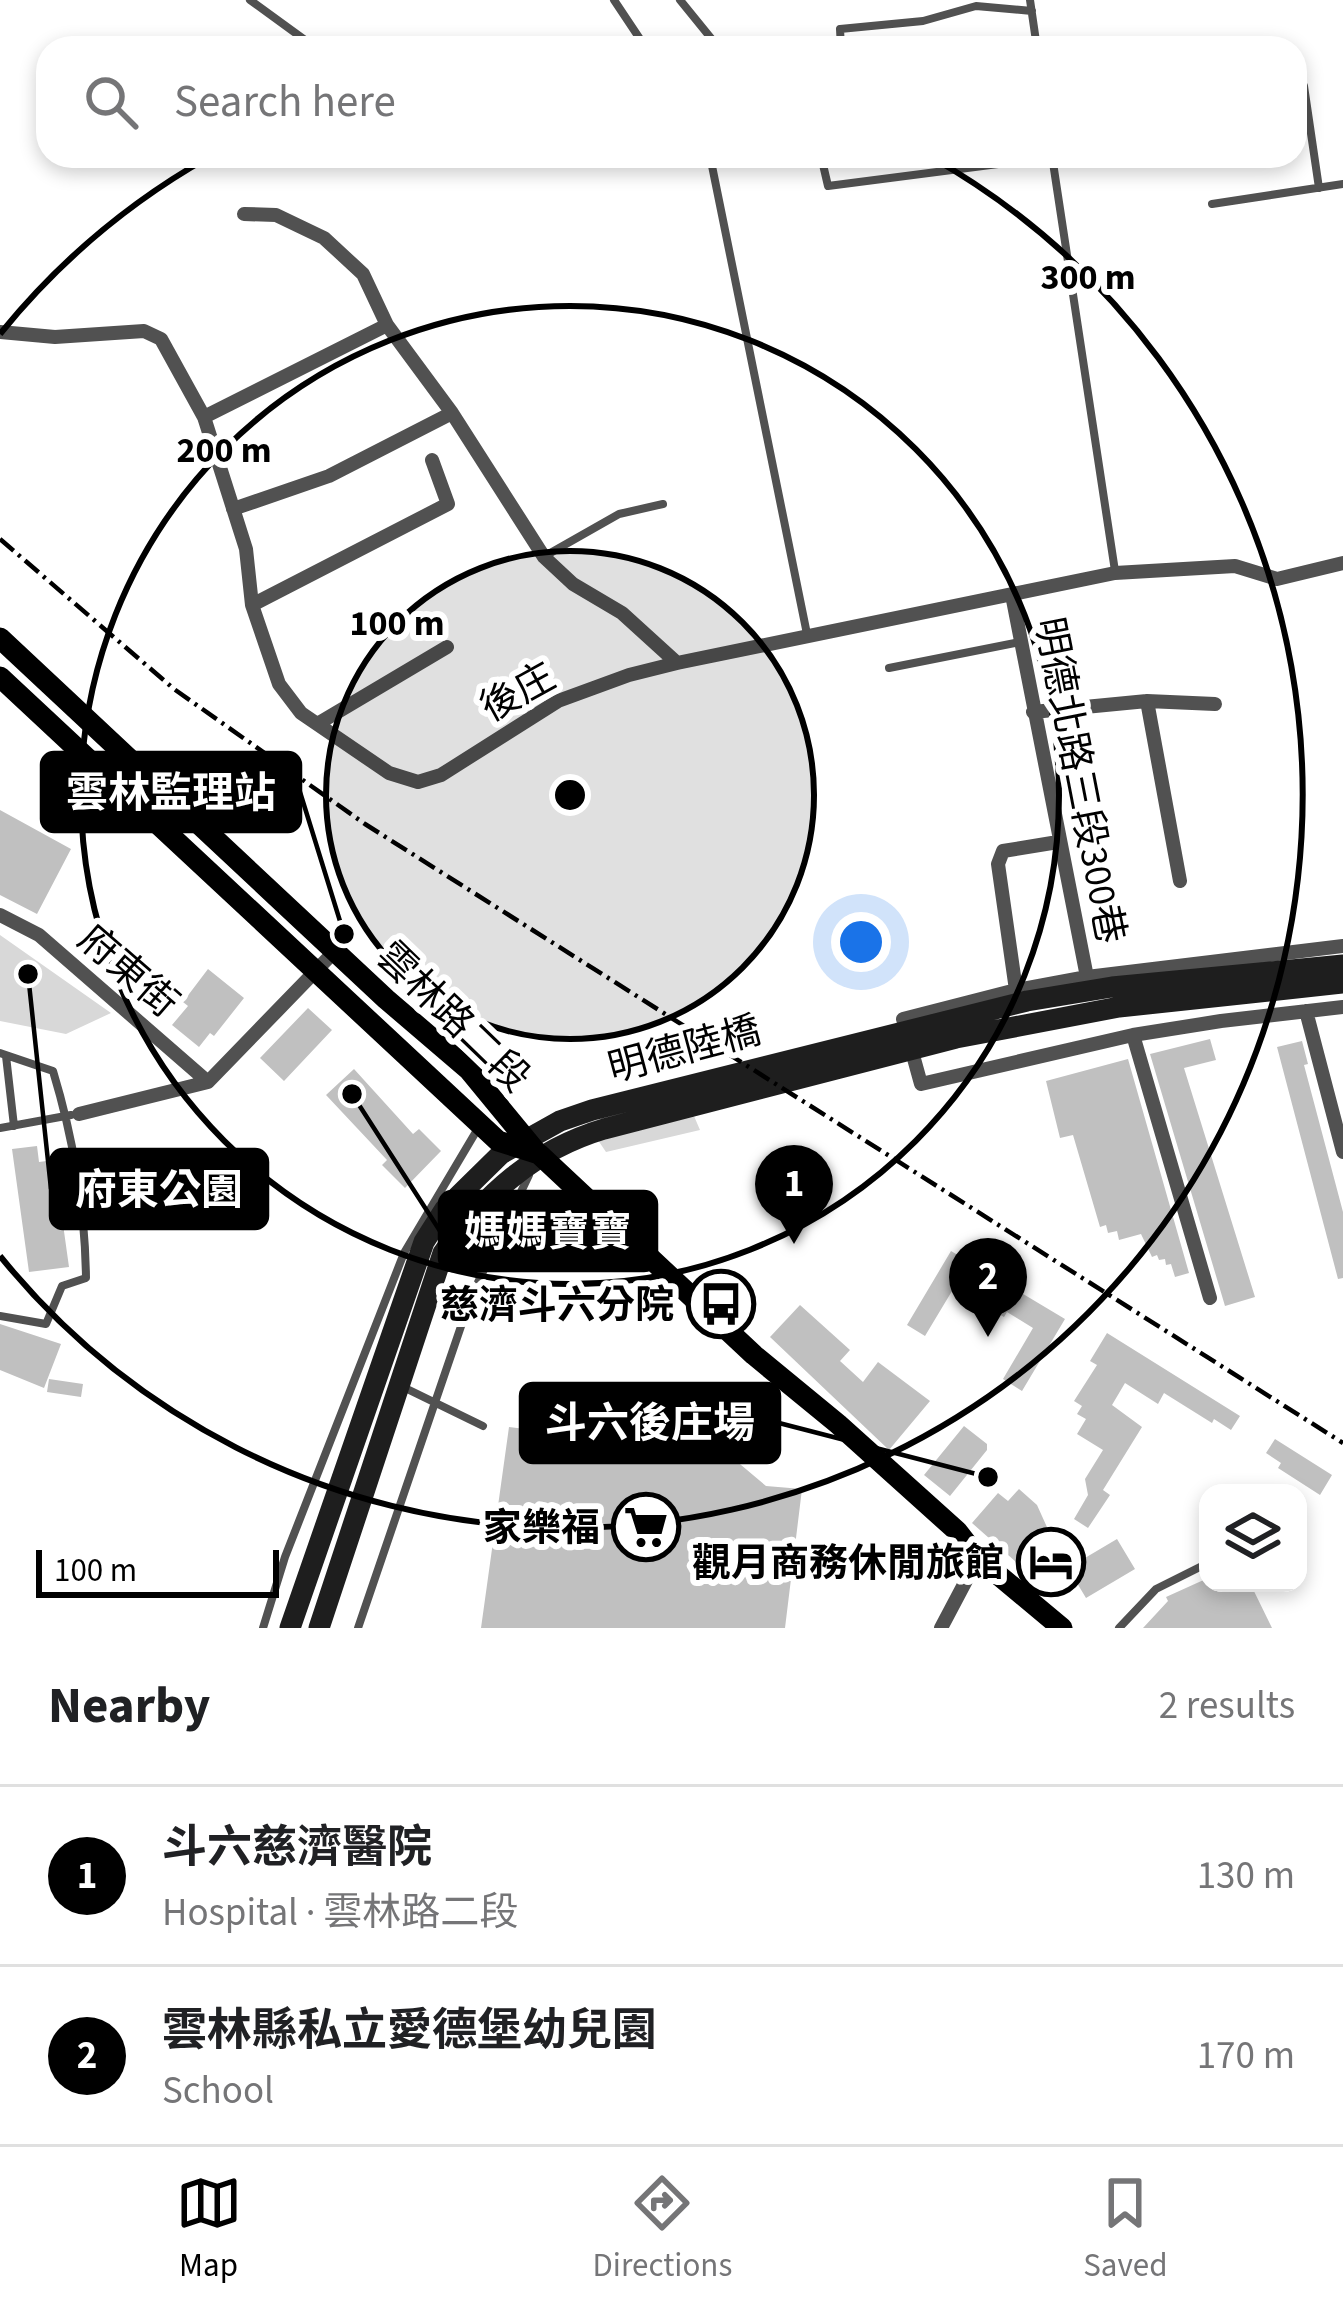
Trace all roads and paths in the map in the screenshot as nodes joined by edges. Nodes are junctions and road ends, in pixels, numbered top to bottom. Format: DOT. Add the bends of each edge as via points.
graph roads {
  1 [pos="250,0"];
  2 [pos="614,0"];
  3 [pos="680,0"];
  4 [pos="1031,5"];
  5 [pos="300,36"];
  6 [pos="638,36"];
  7 [pos="709,36"];
  8 [pos="841,36"];
  9 [pos="1035,36"];
  10 [pos="1307,106"];
  11 [pos="712,168"];
  12 [pos="824,168"];
  13 [pos="968,168"];
  14 [pos="1055,168"];
  15 [pos="1343,184"];
  16 [pos="1319,188"];
  17 [pos="1212,204"];
  18 [pos="244,214"];
  19 [pos="387,325"];
  20 [pos="0,332"];
  21 [pos="452,413"];
  22 [pos="204,417"];
  23 [pos="432,460"];
  24 [pos="663,504"];
  25 [pos="233,508"];
  26 [pos="544,557"];
  27 [pos="1343,563"];
  28 [pos="1115,573"];
  29 [pos="1012,595"];
  30 [pos="252,605"];
  31 [pos="807,634"];
  32 [pos="0,638"];
  33 [pos="1020,642"];
  34 [pos="447,647"];
  35 [pos="677,663"];
  36 [pos="889,668"];
  37 [pos="0,677"];
  38 [pos="1147,701"];
  39 [pos="1216,704"];
  40 [pos="1033,712"];
  41 [pos="319,723"];
  42 [pos="1058,842"];
  43 [pos="1180,881"];
  44 [pos="0,915"];
  45 [pos="335,951"];
  46 [pos="1343,965"];
  47 [pos="317,969"];
  48 [pos="1087,977"];
  49 [pos="1016,989"];
  50 [pos="1343,1007"];
  51 [pos="1306,1011"];
  52 [pos="1133,1035"];
  53 [pos="3,1054"];
  54 [pos="208,1082"];
  55 [pos="72,1115"];
  56 [pos="480,1124"];
  57 [pos="14,1126"];
  58 [pos="0,1128"];
  59 [pos="1343,1153"];
  60 [pos="539,1154"];
  61 [pos="1210,1298"];
  62 [pos="0,1316"];
  63 [pos="361,1365"];
  64 [pos="435,1403"];
  65 [pos="483,1426"];
  66 [pos="978,1558"];
  67 [pos="1199,1568"];
  68 [pos="263,1628"];
  69 [pos="290,1628"];
  70 [pos="319,1628"];
  71 [pos="358,1628"];
  72 [pos="941,1628"];
  73 [pos="1062,1628"];
  74 [pos="1119,1628"];
  1 -- 5 [label="lane"];
  2 -- 6 [label="lane"];
  3 -- 7 [label="lane"];
  4 -- 8 [label="lane" via="976,6 923,22 840,29"];
  4 -- 9 [label="lane"];
  10 -- 16 [label="lane"];
  11 -- 31 [label="lane"];
  12 -- 13 [label="lane" via="828,186"];
  14 -- 28 [label="lane"];
  15 -- 16 [label="lane"];
  16 -- 17 [label="lane"];
  18 -- 19 [label="street" via="276,215 324,238 363,274"];
  19 -- 21 [label="street"];
  19 -- 22 [label="street"];
  20 -- 22 [label="street, 後庄" via="144,331 161,339"];
  21 -- 25 [label="street" via="329,476"];
  21 -- 26 [label="street"];
  22 -- 25 [label="street, 後庄"];
  23 -- 30 [label="street" via="448,504"];
  24 -- 26 [label="lane" via="620,514"];
  25 -- 30 [label="street, 後庄"];
  26 -- 35 [label="street"];
  27 -- 28 [label="street, 後庄" via="1277,579 1234,566"];
  28 -- 29 [label="street, 後庄"];
  29 -- 31 [label="street, 後庄"];
  29 -- 33 [label="street, 明德北路三段300巷"];
  30 -- 41 [label="street, 後庄" via="279,684"];
  31 -- 35 [label="street, 後庄"];
  32 -- 45 [label="main road, 雲林路二段"];
  33 -- 36 [label="lane"];
  33 -- 40 [label="street, 明德北路三段300巷"];
  34 -- 41 [label="street"];
  35 -- 41 [label="street, 後庄" via="558,701 418,782 388,773"];
  37 -- 47 [label="main road, 雲林路二段"];
  38 -- 39 [label="street"];
  38 -- 40 [label="street"];
  38 -- 43 [label="street"];
  40 -- 42 [label="street, 明德北路三段300巷"];
  42 -- 48 [label="street, 明德北路三段300巷"];
  42 -- 49 [label="street" via="1003,851 998,864"];
  44 -- 54 [label="street, 府東街" via="39,935"];
  45 -- 47 [label="street"];
  45 -- 60 [label="main road, 雲林路二段" via="469,1070"];
  46 -- 48 [label="street"];
  46 -- 69 [label="main road, 明德陸橋" via="1028,1001 592,1110 501,1154 424,1242"];
  46 -- 70 [label="main road, 明德陸橋" via="956,1038 573,1138 523,1168 473,1212 443,1253"];
  47 -- 54 [label="street"];
  47 -- 56 [label="main road, 雲林路二段"];
  48 -- 49 [label="street"];
  49 -- 52 [label="street" via="903,1019 921,1084"];
  50 -- 51 [label="street"];
  51 -- 52 [label="street"];
  51 -- 59 [label="street"];
  52 -- 61 [label="street"];
  53 -- 55 [label="lane" via="53,1071"];
  53 -- 57 [label="lane"];
  54 -- 55 [label="street"];
  55 -- 57 [label="lane"];
  55 -- 62 [label="lane" via="86,1278 62,1286 46,1324"];
  56 -- 60 [label="main road, 雲林路二段" via="498,1141"];
  56 -- 63 [label="lane" via="404,1253"];
  57 -- 58 [label="lane"];
  60 -- 64 [label="lane" via="471,1298"];
  60 -- 66 [label="main road, 雲林路二段"];
  63 -- 64 [label="lane"];
  63 -- 68 [label="lane"];
  64 -- 65 [label="lane"];
  64 -- 71 [label="lane"];
  66 -- 72 [label="street"];
  66 -- 73 [label="main road, 雲林路二段"];
  67 -- 74 [label="lane" via="1156,1589"];
}
